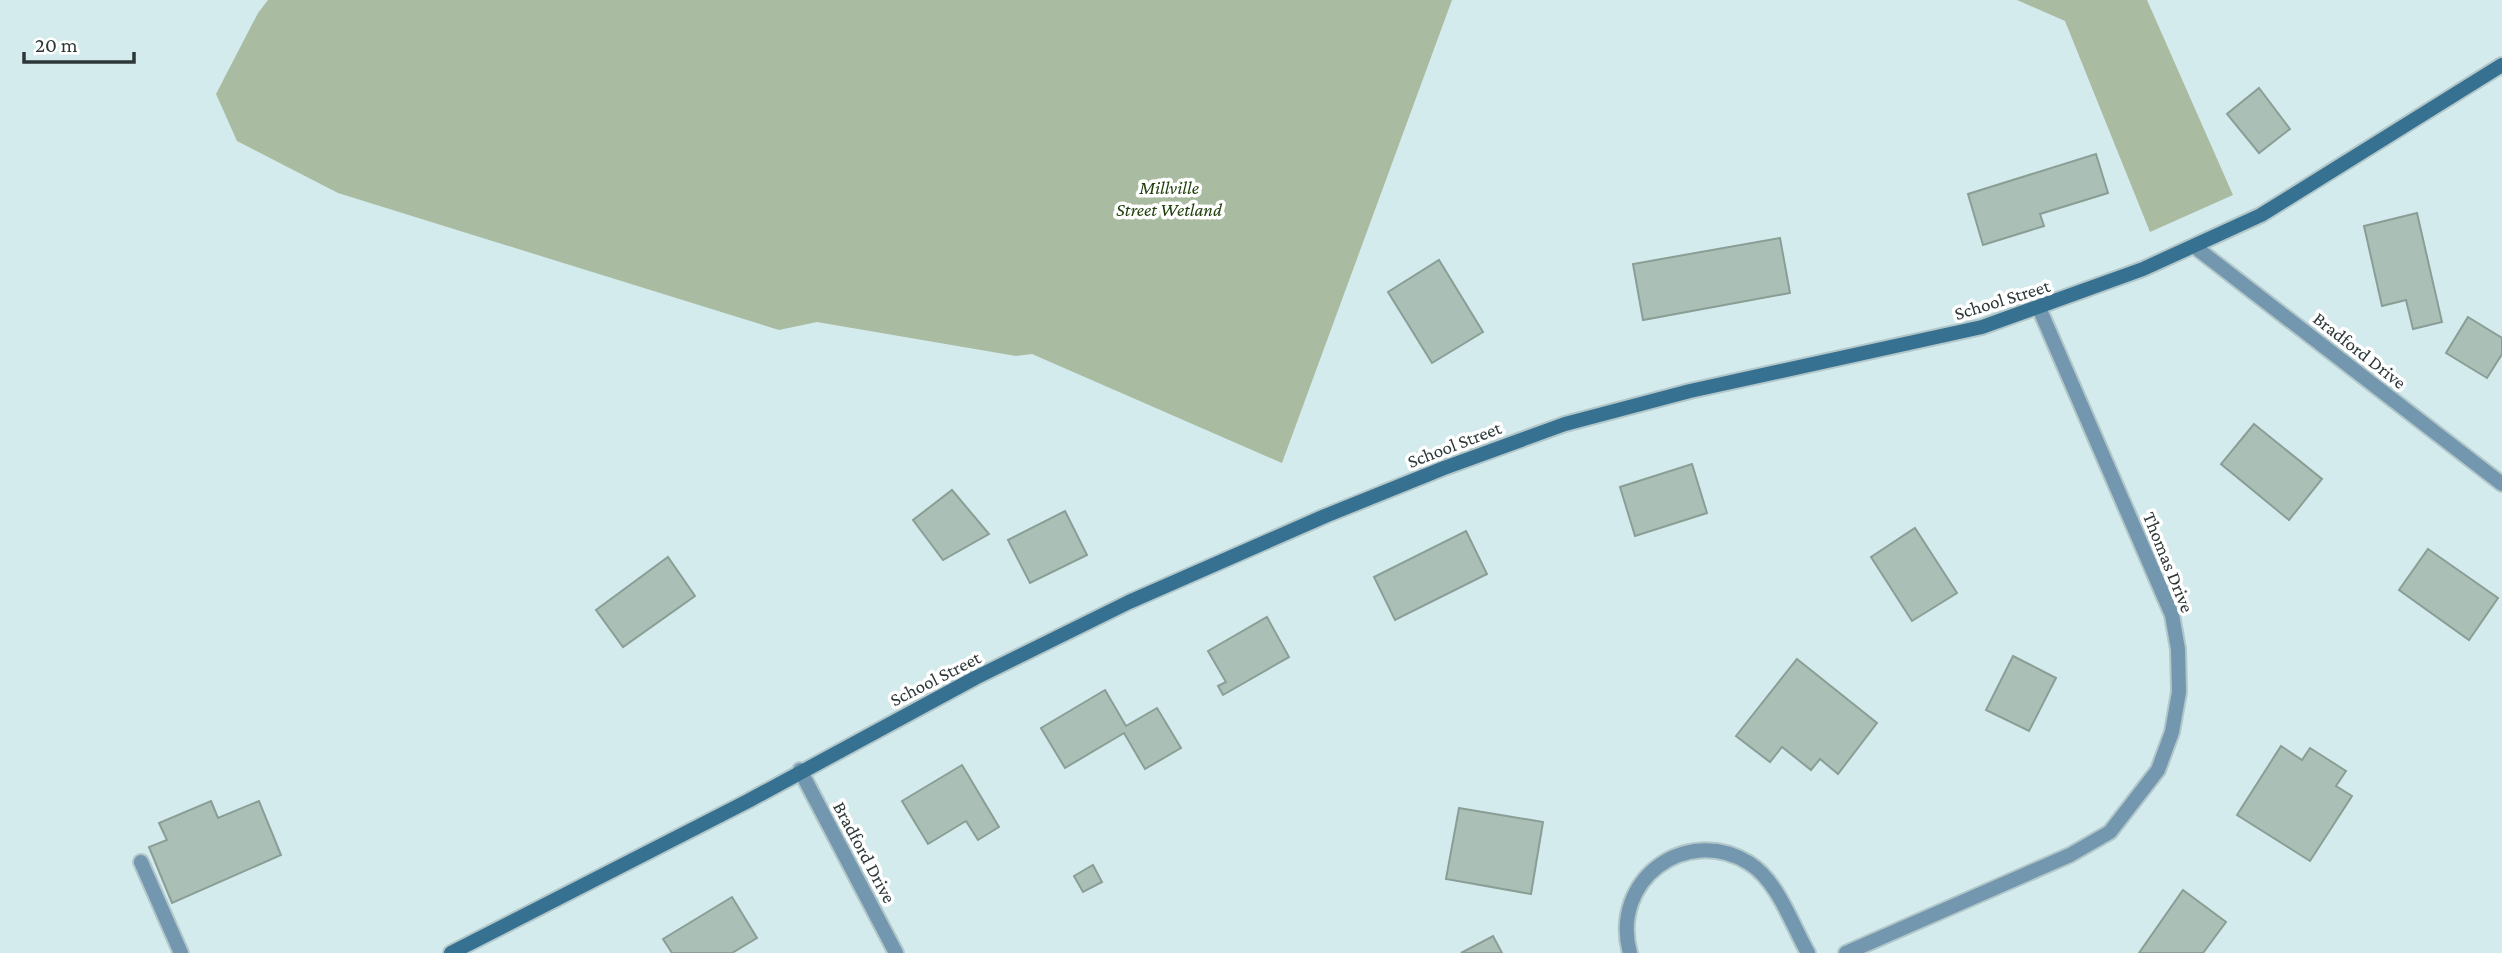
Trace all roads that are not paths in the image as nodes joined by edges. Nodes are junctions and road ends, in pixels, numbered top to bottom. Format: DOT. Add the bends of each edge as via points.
graph roads {
  1 [pos="2502,65"];
  2 [pos="2195,247"];
  3 [pos="2039,308"];
  4 [pos="2502,484"];
  5 [pos="800,770"];
  6 [pos="141,862"];
  7 [pos="181,953"];
  8 [pos="451,953"];
  9 [pos="896,953"];
  10 [pos="1630,953"];
  11 [pos="1808,953"];
  12 [pos="1846,953"];
  1 -- 2 [label="street, School Street" via="2261,215"];
  2 -- 3 [label="street, School Street"];
  2 -- 4 [label="street, Bradford Drive"];
  3 -- 5 [label="street, School Street" via="1900,348 1690,391 1565,424 1444,468 1129,602"];
  3 -- 12 [label="street, Thomas Drive" via="2172,615 2179,682 2172,732 2158,770 2110,832 2070,855"];
  5 -- 8 [label="street, School Street"];
  5 -- 9 [label="street, Bradford Drive"];
  6 -- 7 [label="street"];
  10 -- 11 [label="street" via="1628,910 1640,885 1656,866 1704,850 1729,853 1751,864 1769,882"];
}
